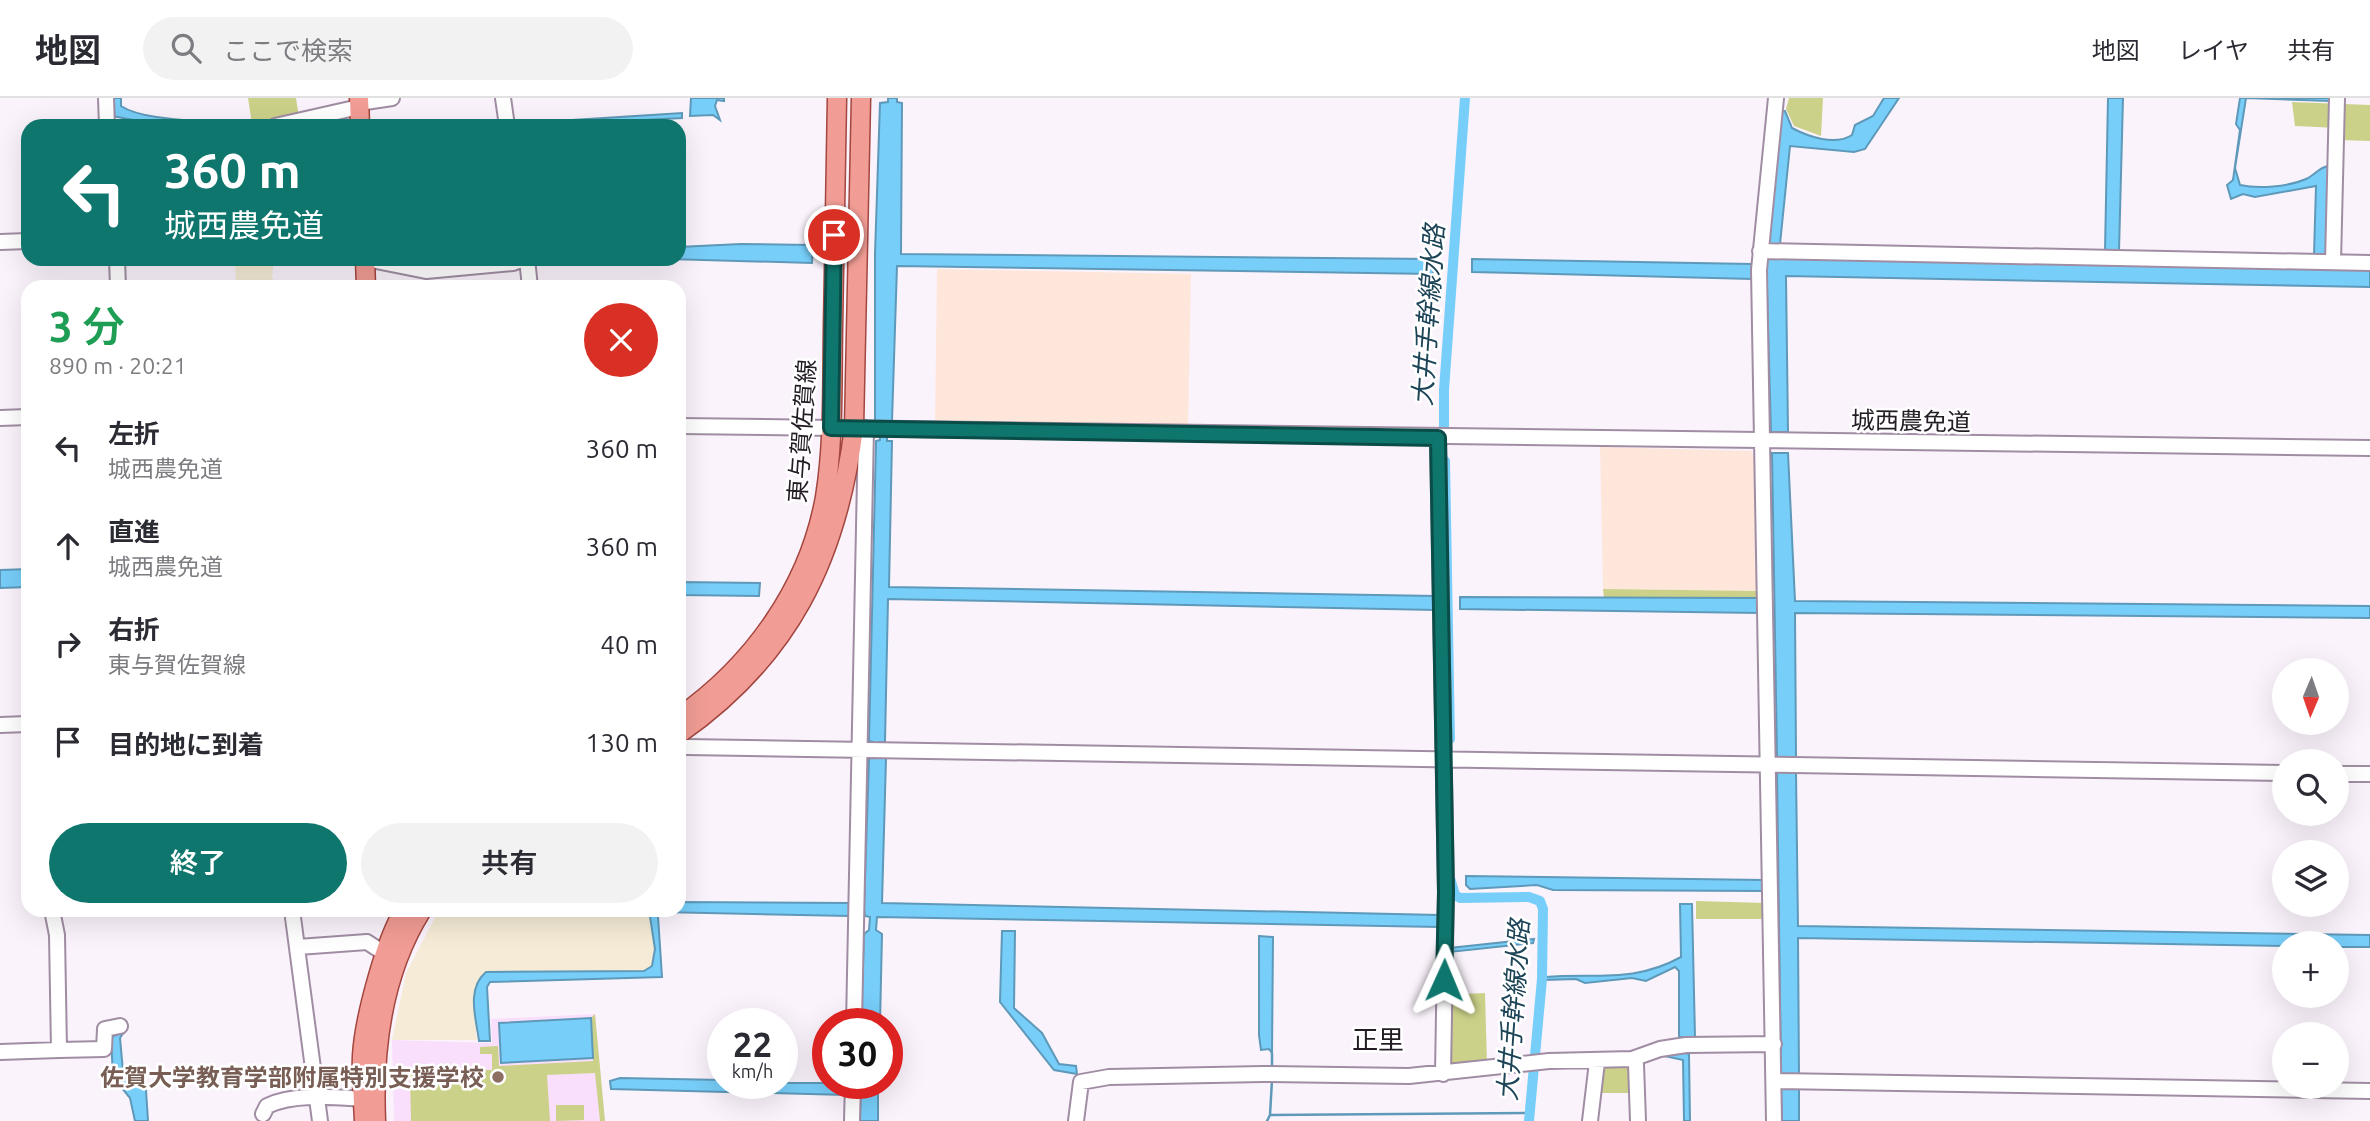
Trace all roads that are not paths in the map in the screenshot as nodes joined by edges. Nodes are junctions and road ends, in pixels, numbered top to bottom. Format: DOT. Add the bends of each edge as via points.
graph roads {
  1 [pos="106,98"];
  2 [pos="392,98"];
  3 [pos="503,98"];
  4 [pos="837,98"];
  5 [pos="861,98"];
  6 [pos="2337,98"];
  7 [pos="1775,102"];
  8 [pos="359,103"];
  9 [pos="107,119"];
  10 [pos="302,119"];
  11 [pos="506,119"];
  12 [pos="21,241"];
  13 [pos="0,242"];
  14 [pos="1760,251"];
  15 [pos="2333,262"];
  16 [pos="2370,263"];
  17 [pos="400,266"];
  18 [pos="481,266"];
  19 [pos="21,417"];
  20 [pos="0,418"];
  21 [pos="686,426"];
  22 [pos="831,428"];
  23 [pos="872,429"];
  24 [pos="1444,438"];
  25 [pos="1763,442"];
  26 [pos="2370,448"];
  27 [pos="686,711"];
  28 [pos="21,724"];
  29 [pos="0,725"];
  30 [pos="686,737"];
  31 [pos="686,740"];
  32 [pos="871,749"];
  33 [pos="1449,760"];
  34 [pos="1769,765"];
  35 [pos="2272,773"];
  36 [pos="2349,774"];
  37 [pos="2370,775"];
  38 [pos="53,917"];
  39 [pos="293,917"];
  40 [pos="402,917"];
  41 [pos="417,917"];
  42 [pos="298,947"];
  43 [pos="391,957"];
  44 [pos="855,1008"];
  45 [pos="120,1026"];
  46 [pos="1774,1044"];
  47 [pos="60,1050"];
  48 [pos="0,1052"];
  49 [pos="1632,1059"];
  50 [pos="1597,1062"];
  51 [pos="1443,1074"];
  52 [pos="1775,1081"];
  53 [pos="2370,1091"];
  54 [pos="317,1098"];
  55 [pos="363,1099"];
  56 [pos="852,1099"];
  57 [pos="263,1114"];
  58 [pos="320,1121"];
  59 [pos="364,1121"];
  60 [pos="376,1121"];
  61 [pos="852,1121"];
  62 [pos="1076,1121"];
  63 [pos="1590,1121"];
  64 [pos="1638,1121"];
  65 [pos="1774,1121"];
  1 -- 9 [label="street"];
  2 -- 8 [label="street"];
  3 -- 11 [label="street"];
  4 -- 22 [label="main road, 東与賀佐賀線"];
  5 -- 23 [label="main road, 東与賀佐賀線"];
  6 -- 15 [label="street"];
  7 -- 14 [label="street"];
  8 -- 10 [label="street"];
  12 -- 13 [label="street"];
  14 -- 15 [label="street"];
  14 -- 25 [label="street"];
  15 -- 16 [label="street"];
  17 -- 18 [label="street" via="418,270"];
  19 -- 20 [label="street"];
  21 -- 22 [label="street, 城西農免道"];
  22 -- 23 [label="street, 城西農免道"];
  22 -- 27 [label="main road, 東与賀佐賀線" via="825,497 812,547 795,585 764,635 731,675"];
  23 -- 24 [label="street, 城西農免道"];
  23 -- 30 [label="main road, 東与賀佐賀線" via="849,466 827,551 791,623 741,685"];
  23 -- 32 [label="street"];
  24 -- 25 [label="street, 城西農免道"];
  24 -- 33 [label="street"];
  25 -- 26 [label="street, 城西農免道"];
  25 -- 34 [label="street"];
  28 -- 29 [label="street"];
  31 -- 32 [label="street"];
  32 -- 33 [label="street"];
  32 -- 44 [label="street"];
  33 -- 34 [label="street"];
  33 -- 51 [label="street" via="1452,890"];
  34 -- 35 [label="street"];
  34 -- 46 [label="street"];
  36 -- 37 [label="street"];
  38 -- 47 [label="street"];
  39 -- 42 [label="street"];
  40 -- 43 [label="main road"];
  41 -- 43 [label="main road"];
  42 -- 43 [label="street" via="367,942"];
  42 -- 54 [label="street"];
  43 -- 55 [label="main road" via="365,1035"];
  43 -- 60 [label="main road" via="377,1036"];
  45 -- 47 [label="street" via="105,1029 104,1049"];
  46 -- 49 [label="street" via="1686,1045"];
  46 -- 52 [label="street"];
  47 -- 48 [label="street"];
  49 -- 50 [label="street"];
  49 -- 64 [label="street"];
  50 -- 51 [label="street" via="1533,1063"];
  50 -- 63 [label="street"];
  51 -- 62 [label="street" via="1109,1077 1081,1082"];
  52 -- 53 [label="street"];
  52 -- 65 [label="street"];
  54 -- 55 [label="street"];
  54 -- 57 [label="street" via="274,1102"];
  54 -- 58 [label="street"];
  55 -- 59 [label="main road"];
  56 -- 61 [label="street"];
}
